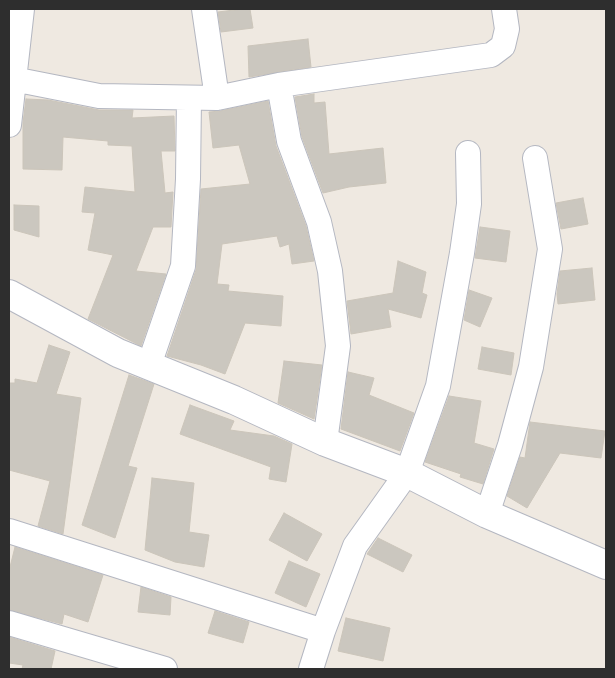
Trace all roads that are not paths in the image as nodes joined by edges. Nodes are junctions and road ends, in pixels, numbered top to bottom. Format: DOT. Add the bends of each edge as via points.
graph roads {
  1 [pos="22,9"];
  2 [pos="204,9"];
  3 [pos="504,9"];
  4 [pos="13,79"];
  5 [pos="279,85"];
  6 [pos="190,98"];
  7 [pos="217,98"];
  8 [pos="9,125"];
  9 [pos="468,153"];
  10 [pos="535,158"];
  11 [pos="9,294"];
  12 [pos="149,365"];
  13 [pos="325,442"];
  14 [pos="407,473"];
  15 [pos="487,514"];
  16 [pos="9,531"];
  17 [pos="606,565"];
  18 [pos="9,623"];
  19 [pos="323,631"];
  20 [pos="165,669"];
  21 [pos="311,669"];
  1 -- 4 [label="street"];
  2 -- 7 [label="street"];
  3 -- 5 [label="street" via="507,29 503,46 491,55"];
  4 -- 6 [label="street" via="99,96"];
  4 -- 8 [label="street"];
  5 -- 7 [label="street"];
  5 -- 13 [label="street" via="289,141 319,222 330,271 338,346"];
  6 -- 7 [label="street"];
  6 -- 12 [label="street" via="183,266"];
  9 -- 14 [label="street" via="469,204 438,386"];
  10 -- 15 [label="street" via="550,250 531,367"];
  11 -- 12 [label="street" via="118,353"];
  12 -- 13 [label="street"];
  13 -- 14 [label="street"];
  14 -- 15 [label="street"];
  14 -- 19 [label="street" via="355,546"];
  15 -- 17 [label="street"];
  16 -- 19 [label="street"];
  18 -- 20 [label="street"];
  19 -- 21 [label="street"];
}
